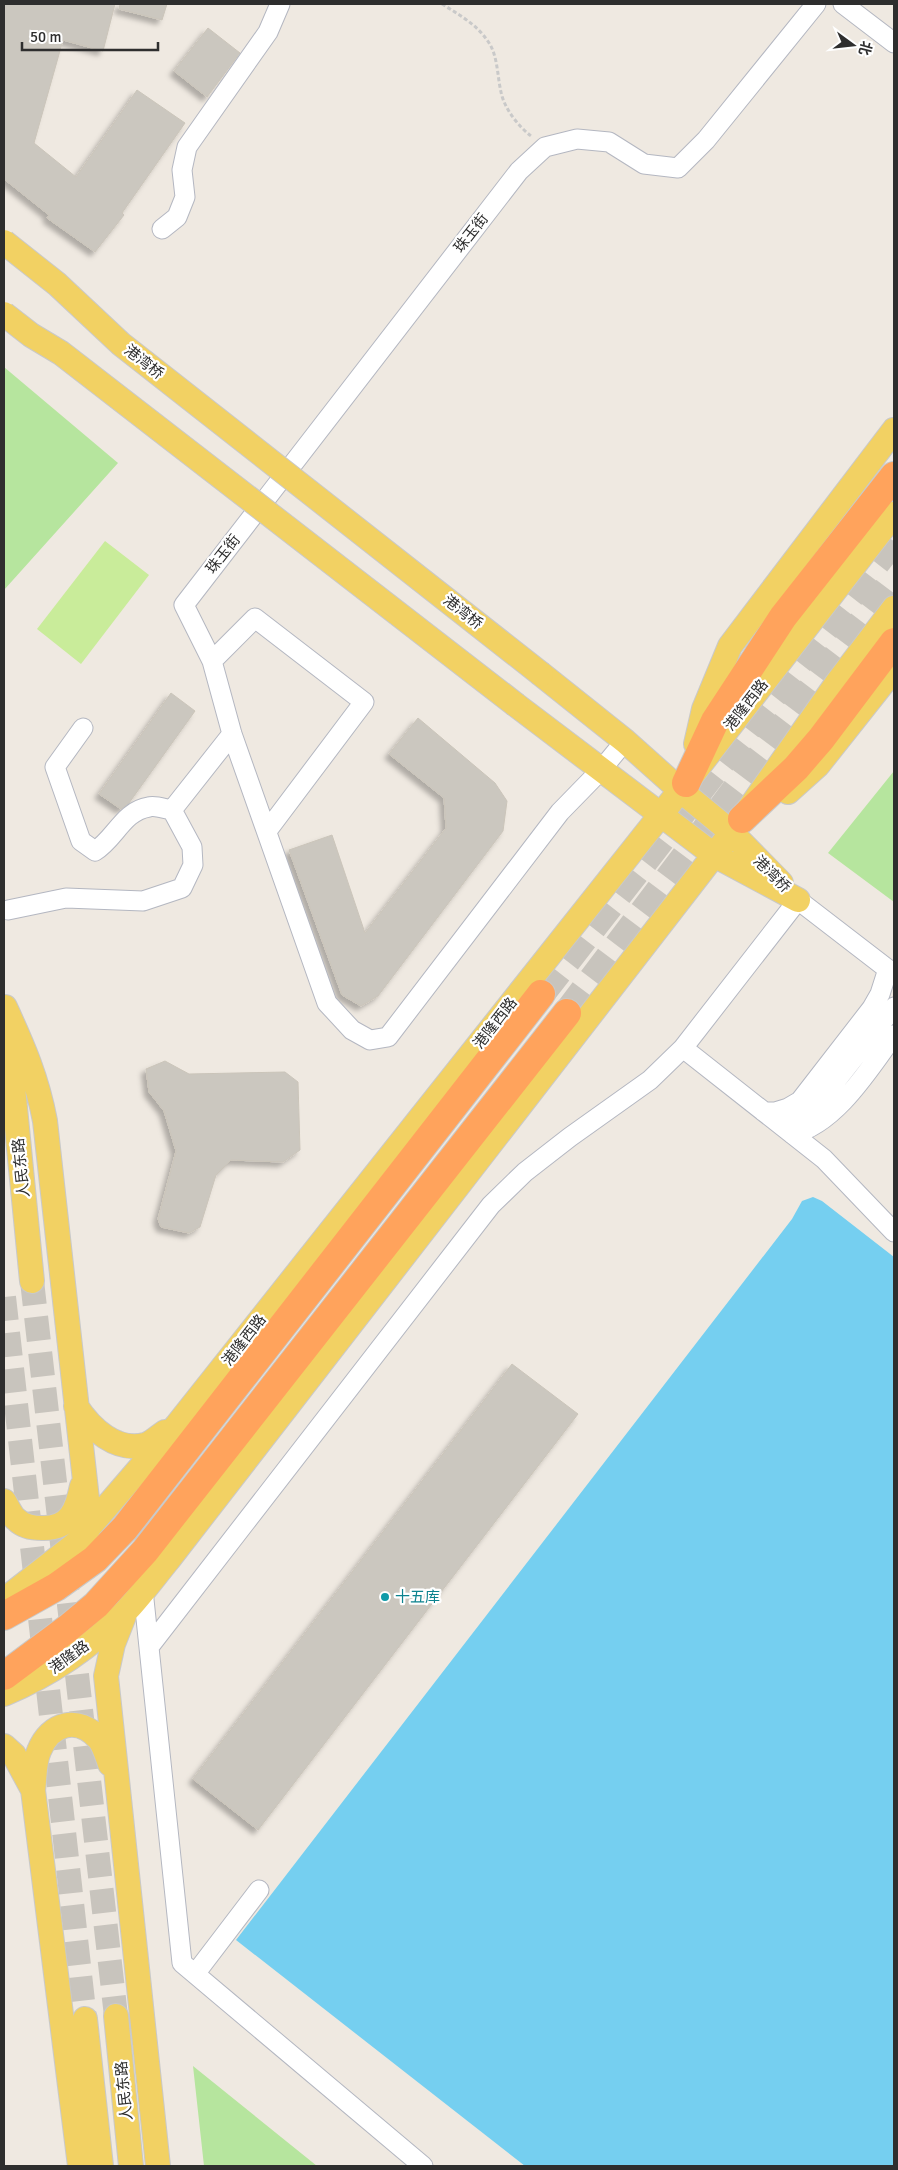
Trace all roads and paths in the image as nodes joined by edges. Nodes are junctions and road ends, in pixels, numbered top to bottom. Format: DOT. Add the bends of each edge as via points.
graph roads {
  1 [pos="280,4"];
  2 [pos="442,4"];
  3 [pos="816,4"];
  4 [pos="843,4"];
  5 [pos="894,43"];
  6 [pos="545,147"];
  7 [pos="162,229"];
  8 [pos="4,242"];
  9 [pos="4,314"];
  10 [pos="894,430"];
  11 [pos="894,476"];
  12 [pos="894,514"];
  13 [pos="894,608"];
  14 [pos="894,642"];
  15 [pos="212,661"];
  16 [pos="894,669"];
  17 [pos="83,728"];
  18 [pos="232,734"];
  19 [pos="625,740"];
  20 [pos="601,770"];
  21 [pos="683,786"];
  22 [pos="172,810"];
  23 [pos="662,814"];
  24 [pos="736,825"];
  25 [pos="267,831"];
  26 [pos="714,855"];
  27 [pos="798,900"];
  28 [pos="8,910"];
  29 [pos="891,971"];
  30 [pos="541,994"];
  31 [pos="4,1001"];
  32 [pos="894,1007"];
  33 [pos="567,1013"];
  34 [pos="894,1035"];
  35 [pos="683,1048"];
  36 [pos="771,1117"];
  37 [pos="792,1134"];
  38 [pos="894,1232"];
  39 [pos="32,1281"];
  40 [pos="75,1405"];
  41 [pos="177,1424"];
  42 [pos="84,1477"];
  43 [pos="4,1501"];
  44 [pos="90,1526"];
  45 [pos="131,1585"];
  46 [pos="4,1600"];
  47 [pos="127,1609"];
  48 [pos="4,1616"];
  49 [pos="149,1647"];
  50 [pos="4,1676"];
  51 [pos="4,1694"];
  52 [pos="4,1746"];
  53 [pos="117,1780"];
  54 [pos="34,1790"];
  55 [pos="259,1890"];
  56 [pos="195,1974"];
  57 [pos="116,2016"];
  58 [pos="85,2018"];
  59 [pos="80,2166"];
  60 [pos="102,2166"];
  61 [pos="131,2166"];
  62 [pos="158,2166"];
  63 [pos="423,2166"];
  1 -- 7 [label="street" via="268,32 186,147 182,170 185,197 176,217"];
  2 -- 6 [label="path" via="468,20 488,41 497,62 501,94 517,123"];
  3 -- 6 [label="street, 珠玉街" via="706,140 678,168 644,164 609,142 577,138"];
  4 -- 5 [label="street"];
  6 -- 15 [label="street, 珠玉街" via="519,171 184,605"];
  8 -- 19 [label="main road, 港湾桥, bridge" via="57,284 121,344"];
  9 -- 20 [label="main road, 港湾桥, bridge" via="31,336 61,353"];
  10 -- 21 [label="main road" via="730,646 704,709"];
  11 -- 21 [label="highway" via="783,617 715,721"];
  12 -- 21 [label="main road, 港隆西路"];
  13 -- 24 [label="main road"];
  14 -- 24 [label="highway" via="796,768"];
  15 -- 18 [label="street"];
  15 -- 25 [label="street" via="255,618 364,702"];
  16 -- 24 [label="main road" via="818,765 782,798"];
  17 -- 22 [label="street" via="55,767 81,840 95,851 104,846 128,816 149,806"];
  18 -- 22 [label="street"];
  18 -- 25 [label="street"];
  19 -- 20 [label="street"];
  19 -- 21 [label="main road, 港湾桥"];
  20 -- 23 [label="main road, 港湾桥"];
  20 -- 25 [label="street" via="560,812 388,1037 370,1040 352,1030 327,1003"];
  21 -- 23 [label="main road, 港隆西路"];
  21 -- 24 [label="main road, 港湾桥"];
  22 -- 28 [label="street" via="192,847 193,865 182,888 143,901 66,898"];
  23 -- 26 [label="main road, 港湾桥"];
  23 -- 41 [label="main road, 港隆西路"];
  24 -- 26 [label="main road"];
  24 -- 27 [label="main road, 港湾桥"];
  26 -- 27 [label="main road, 港湾桥"];
  26 -- 45 [label="main road" via="169,1559"];
  27 -- 29 [label="street"];
  27 -- 35 [label="street"];
  29 -- 36 [label="street" via="872,1008 812,1087 800,1101"];
  30 -- 48 [label="highway" via="125,1528 95,1559 56,1587"];
  31 -- 39 [label="main road, 人民东路"];
  31 -- 40 [label="main road" via="28,1058 46,1121"];
  32 -- 36 [label="street" via="817,1105 801,1116"];
  33 -- 45 [label="highway" via="151,1543"];
  34 -- 37 [label="street" via="832,1112 815,1125"];
  35 -- 36 [label="street"];
  35 -- 49 [label="street" via="650,1080 525,1172 491,1205"];
  36 -- 37 [label="street"];
  37 -- 38 [label="street" via="824,1160"];
  40 -- 41 [label="main road" via="97,1432 128,1447 147,1445"];
  40 -- 42 [label="main road"];
  41 -- 44 [label="main road, 港隆西路"];
  42 -- 43 [label="main road" via="78,1505 66,1523 49,1528 31,1528 16,1520"];
  42 -- 44 [label="main road"];
  44 -- 46 [label="main road" via="82,1540"];
  45 -- 47 [label="main road"];
  45 -- 49 [label="street"];
  45 -- 50 [label="highway" via="96,1605"];
  47 -- 51 [label="main road, 港隆路" via="69,1659 43,1676"];
  47 -- 53 [label="main road" via="113,1644 106,1676"];
  49 -- 56 [label="street" via="182,1963"];
  52 -- 54 [label="main road" via="14,1755"];
  53 -- 54 [label="main road" via="101,1741 90,1730 72,1723 57,1728 44,1741 38,1753"];
  53 -- 62 [label="main road"];
  54 -- 59 [label="main road"];
  55 -- 56 [label="street"];
  56 -- 63 [label="street"];
  57 -- 61 [label="main road, 人民东路"];
  58 -- 60 [label="main road, 人民东路"];
}
